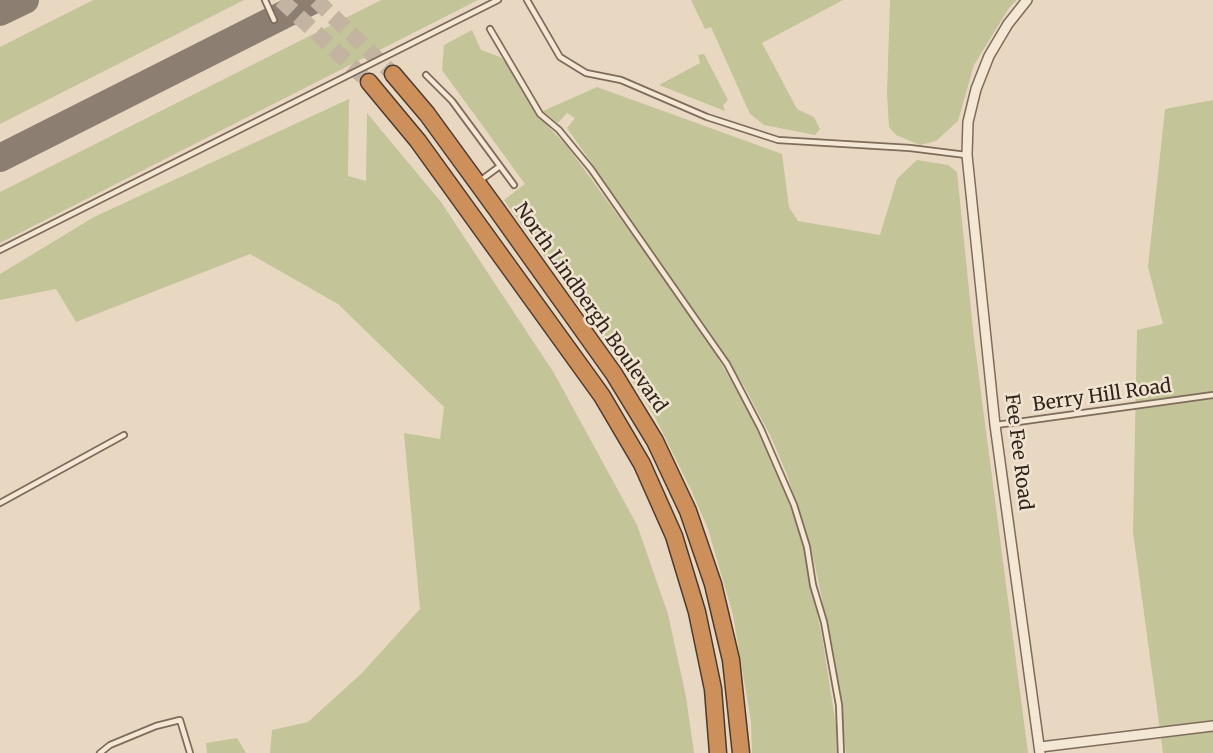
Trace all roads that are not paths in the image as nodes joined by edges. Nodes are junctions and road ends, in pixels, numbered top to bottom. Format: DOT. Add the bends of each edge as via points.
graph roads {
  1 [pos="265,0"];
  2 [pos="498,0"];
  3 [pos="527,0"];
  4 [pos="1027,0"];
  5 [pos="274,20"];
  6 [pos="490,29"];
  7 [pos="393,75"];
  8 [pos="426,75"];
  9 [pos="369,82"];
  10 [pos="967,155"];
  11 [pos="500,166"];
  12 [pos="477,183"];
  13 [pos="514,185"];
  14 [pos="0,250"];
  15 [pos="1213,395"];
  16 [pos="996,425"];
  17 [pos="124,435"];
  18 [pos="0,503"];
  19 [pos="1213,726"];
  20 [pos="1040,750"];
  21 [pos="100,753"];
  22 [pos="191,753"];
  23 [pos="718,753"];
  24 [pos="741,753"];
  25 [pos="841,753"];
  1 -- 5 [label="lane"];
  2 -- 14 [label="lane"];
  3 -- 10 [label="lane" via="559,57 586,73 621,80 707,117 778,140"];
  4 -- 10 [label="street, Fee Fee Road" via="995,45 976,89"];
  6 -- 25 [label="lane" via="540,114 591,169 727,364 761,429 807,547 839,705"];
  7 -- 12 [label="highway, North Lindbergh Boulevard"];
  8 -- 11 [label="lane" via="452,101"];
  9 -- 23 [label="highway" via="418,141 602,396 642,464 674,536 697,612 713,689"];
  10 -- 16 [label="street, Fee Fee Road"];
  11 -- 12 [label="lane"];
  11 -- 13 [label="lane"];
  12 -- 24 [label="highway, North Lindbergh Boulevard" via="614,374 672,474 702,548 724,624"];
  15 -- 16 [label="lane, Berry Hill Road"];
  16 -- 20 [label="street, Fee Fee Road"];
  17 -- 18 [label="lane"];
  19 -- 20 [label="street"];
  21 -- 22 [label="lane" via="110,745 180,720"];
}
